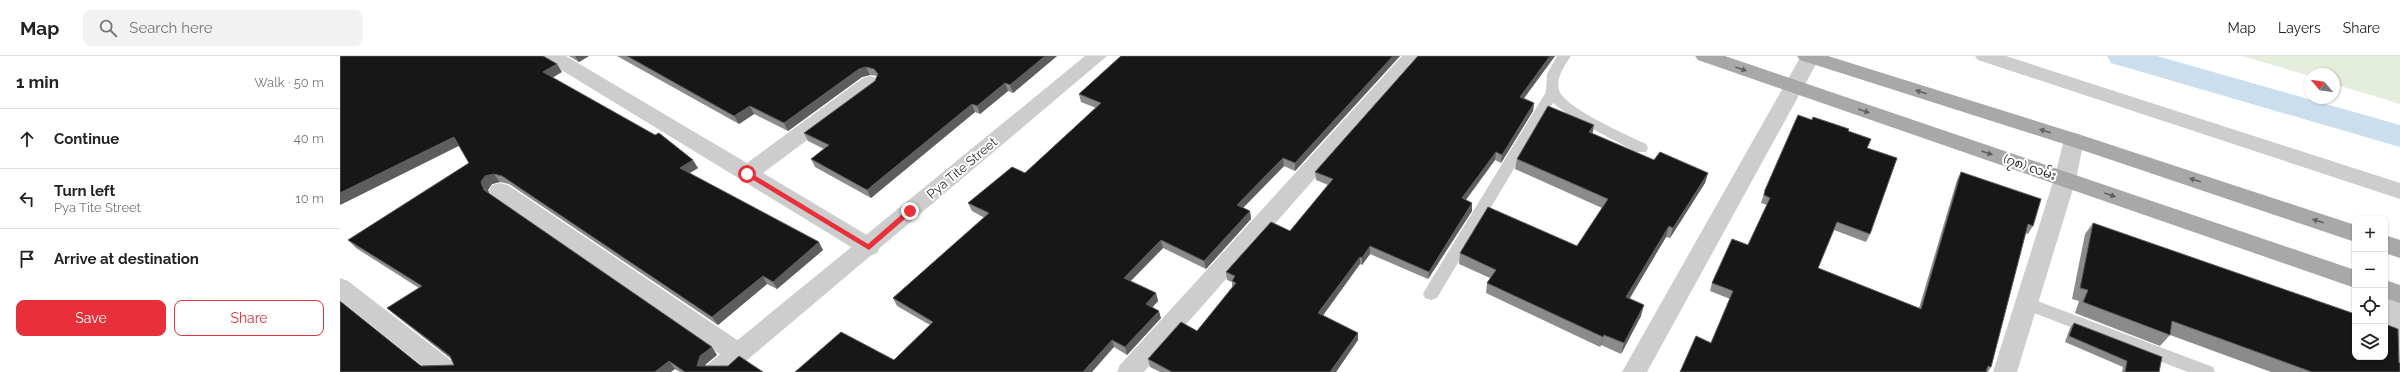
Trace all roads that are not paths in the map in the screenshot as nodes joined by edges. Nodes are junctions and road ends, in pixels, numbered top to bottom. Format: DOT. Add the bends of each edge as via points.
graph roads {
  1 [pos="552,56"];
  2 [pos="1097,56"];
  3 [pos="1412,56"];
  4 [pos="1564,56"];
  5 [pos="1705,56"];
  6 [pos="1808,56"];
  7 [pos="1985,56"];
  8 [pos="1833,60"];
  9 [pos="870,83"];
  10 [pos="1792,87"];
  11 [pos="1552,92"];
  12 [pos="2074,140"];
  13 [pos="1641,148"];
  14 [pos="747,174"];
  15 [pos="2065,179"];
  16 [pos="2400,191"];
  17 [pos="500,192"];
  18 [pos="2352,233"];
  19 [pos="2388,245"];
  20 [pos="869,247"];
  21 [pos="2400,249"];
  22 [pos="2352,278"];
  23 [pos="340,287"];
  24 [pos="2394,292"];
  25 [pos="1431,294"];
  26 [pos="2027,303"];
  27 [pos="737,353"];
  28 [pos="448,372"];
  29 [pos="716,372"];
  30 [pos="1129,372"];
  31 [pos="1634,372"];
  32 [pos="2005,372"];
  33 [pos="2207,372"];
  34 [pos="2394,372"];
  1 -- 14 [label="street"];
  2 -- 20 [label="street, Pya Tite Street"];
  3 -- 30 [label="street"];
  4 -- 11 [label="lane" via="1553,76"];
  5 -- 10 [label="main road, (၇၈) လမ်း, one-way"];
  6 -- 8 [label="main road"];
  6 -- 10 [label="street"];
  7 -- 16 [label="street"];
  12 -- 8 [label="main road, one-way"];
  9 -- 14 [label="street"];
  10 -- 15 [label="main road, (၇၈) လမ်း, one-way"];
  10 -- 31 [label="street"];
  11 -- 13 [label="lane" via="1562,105"];
  11 -- 25 [label="lane"];
  12 -- 15 [label="street"];
  18 -- 12 [label="main road, one-way"];
  14 -- 20 [label="street"];
  15 -- 22 [label="main road, (၇၈) လမ်း, one-way"];
  15 -- 26 [label="street"];
  17 -- 27 [label="street"];
  19 -- 21 [label="main road"];
  20 -- 27 [label="street, Pya Tite Street"];
  23 -- 28 [label="street"];
  24 -- 34 [label="lane"];
  26 -- 32 [label="street"];
  26 -- 33 [label="lane"];
  27 -- 29 [label="street, Pya Tite Street"];
}
